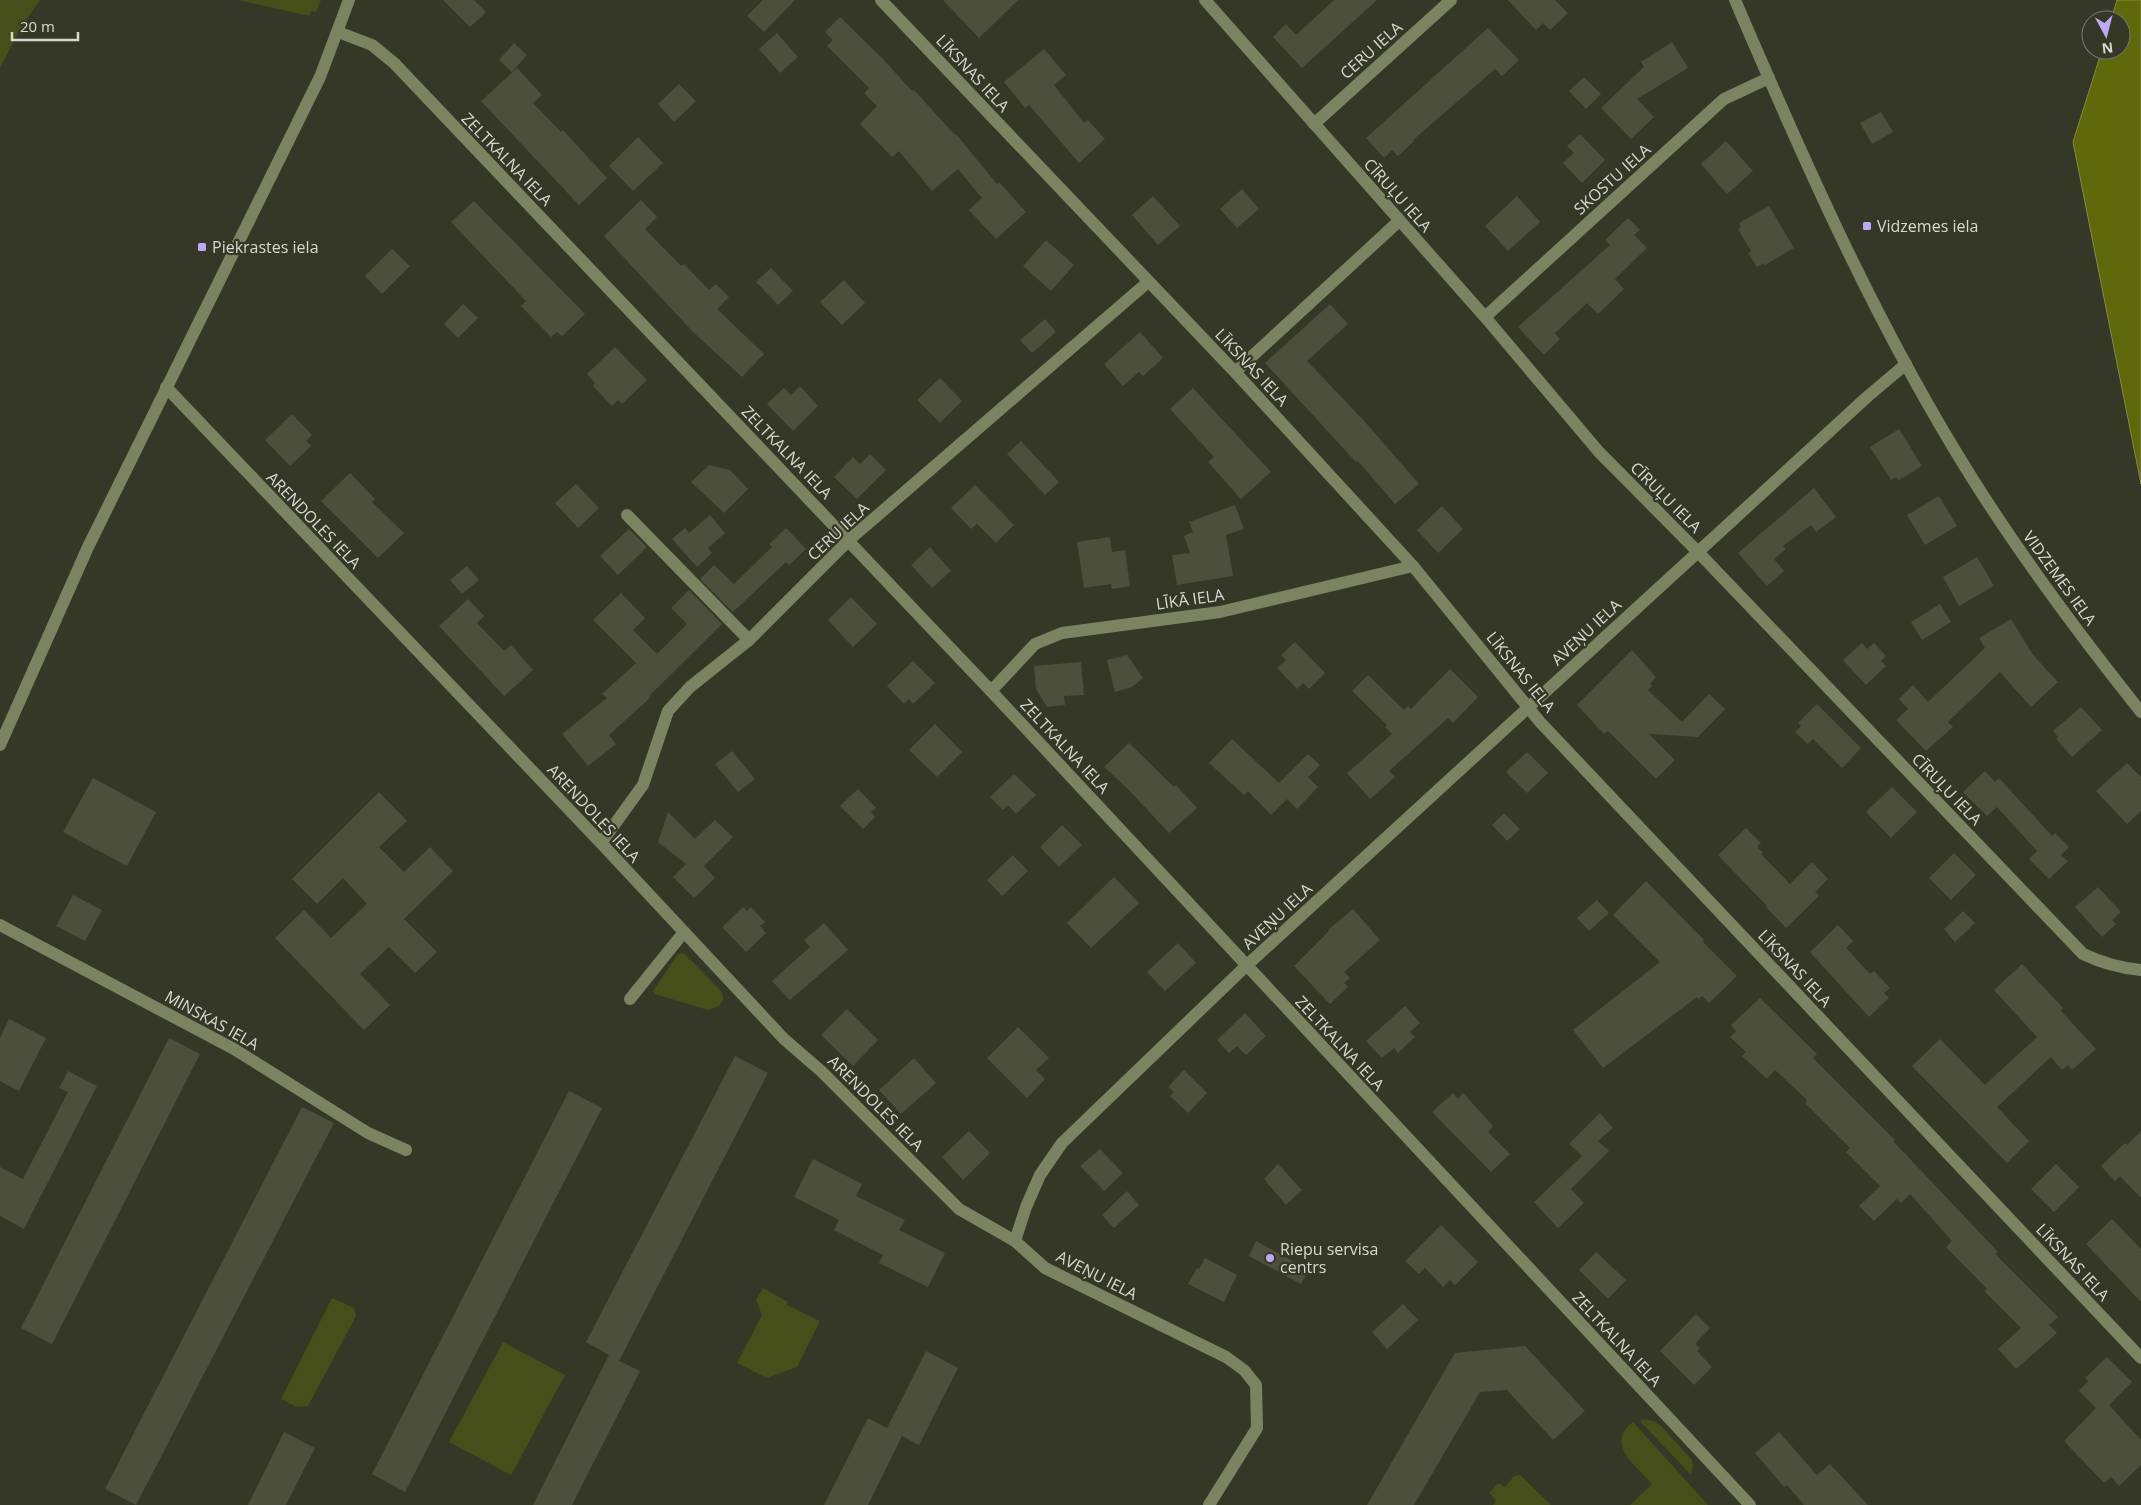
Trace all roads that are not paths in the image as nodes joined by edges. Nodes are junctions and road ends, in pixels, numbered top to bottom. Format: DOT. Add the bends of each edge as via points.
graph roads {
  1 [pos="349,0"];
  2 [pos="882,0"];
  3 [pos="1205,0"];
  4 [pos="1451,0"];
  5 [pos="1735,0"];
  6 [pos="338,32"];
  7 [pos="1768,78"];
  8 [pos="1314,124"];
  9 [pos="1399,221"];
  10 [pos="1148,282"];
  11 [pos="1485,317"];
  12 [pos="1906,364"];
  13 [pos="1235,372"];
  14 [pos="166,387"];
  15 [pos="627,515"];
  16 [pos="849,540"];
  17 [pos="1698,552"];
  18 [pos="1413,566"];
  19 [pos="749,640"];
  20 [pos="991,690"];
  21 [pos="1528,707"];
  22 [pos="2141,712"];
  23 [pos="0,745"];
  24 [pos="601,843"];
  25 [pos="0,925"];
  26 [pos="684,932"];
  27 [pos="1246,966"];
  28 [pos="2141,970"];
  29 [pos="630,999"];
  30 [pos="406,1150"];
  31 [pos="1015,1241"];
  32 [pos="2141,1358"];
  33 [pos="1209,1505"];
  34 [pos="1750,1505"];
  1 -- 6 [label="street"];
  2 -- 10 [label="street, LĪKSNAS IELA"];
  3 -- 8 [label="street, CĪRUĻU IELA"];
  4 -- 8 [label="street, CERU IELA"];
  5 -- 7 [label="street, VIDZEMES IELA"];
  6 -- 14 [label="street" via="320,76"];
  6 -- 16 [label="street, ZELTKALNA IELA" via="372,45 394,63"];
  7 -- 11 [label="street, SKOSTU IELA" via="1724,99"];
  7 -- 12 [label="street, VIDZEMES IELA" via="1824,202"];
  8 -- 9 [label="street, CĪRUĻU IELA"];
  9 -- 11 [label="street, CĪRUĻU IELA"];
  9 -- 13 [label="street"];
  10 -- 13 [label="street, LĪKSNAS IELA"];
  10 -- 16 [label="street, CERU IELA"];
  11 -- 17 [label="street, CĪRUĻU IELA" via="1599,452"];
  12 -- 17 [label="street, AVEŅU IELA"];
  12 -- 22 [label="street, VIDZEMES IELA" via="1971,477 2021,552"];
  13 -- 18 [label="street, LĪKSNAS IELA"];
  14 -- 23 [label="street" via="88,547"];
  14 -- 24 [label="street, ARENDOLES IELA"];
  15 -- 19 [label="street"];
  16 -- 19 [label="street, CERU IELA"];
  16 -- 20 [label="street, ZELTKALNA IELA"];
  17 -- 21 [label="street, AVEŅU IELA"];
  17 -- 28 [label="street, CĪRUĻU IELA" via="2083,954 2101,963"];
  18 -- 20 [label="street, LĪKĀ IELA" via="1220,612 1062,633 1035,644"];
  18 -- 21 [label="street, LĪKSNAS IELA"];
  19 -- 24 [label="street, CERU IELA" via="690,687 668,711 643,784"];
  20 -- 27 [label="street, ZELTKALNA IELA"];
  21 -- 27 [label="street, AVEŅU IELA"];
  21 -- 32 [label="street, LĪKSNAS IELA"];
  24 -- 26 [label="street, ARENDOLES IELA"];
  25 -- 30 [label="street, MINSKAS IELA" via="234,1049 368,1133"];
  26 -- 29 [label="street"];
  26 -- 31 [label="street, ARENDOLES IELA" via="784,1039 821,1071 959,1209"];
  27 -- 31 [label="street, AVEŅU IELA" via="1062,1144 1040,1175"];
  27 -- 34 [label="street, ZELTKALNA IELA"];
  31 -- 33 [label="street, AVEŅU IELA" via="1045,1268 1226,1357 1244,1370 1256,1385 1256,1428"];
}
